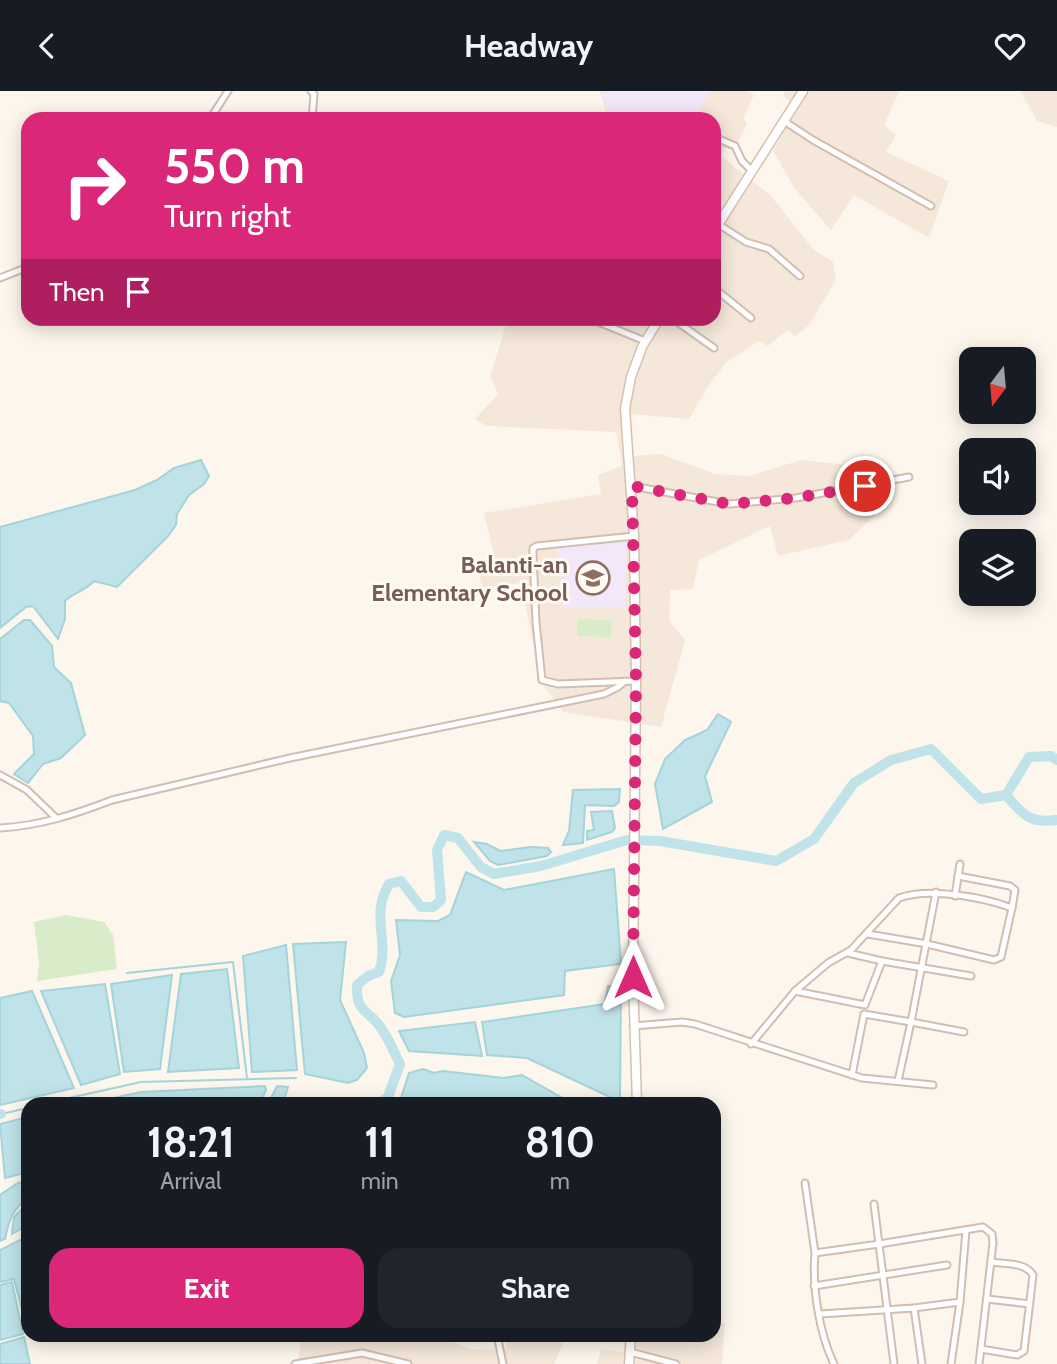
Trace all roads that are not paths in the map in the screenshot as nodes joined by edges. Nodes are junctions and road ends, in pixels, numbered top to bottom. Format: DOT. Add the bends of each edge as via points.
graph roads {
  1 [pos="228,91"];
  2 [pos="311,91"];
  3 [pos="803,91"];
  4 [pos="214,112"];
  5 [pos="313,112"];
  6 [pos="784,121"];
  7 [pos="721,140"];
  8 [pos="752,171"];
  9 [pos="931,206"];
  10 [pos="721,219"];
  11 [pos="721,230"];
  12 [pos="21,270"];
  13 [pos="800,276"];
  14 [pos="0,278"];
  15 [pos="721,294"];
  16 [pos="751,318"];
  17 [pos="608,326"];
  18 [pos="655,326"];
  19 [pos="683,326"];
  20 [pos="645,341"];
  21 [pos="714,348"];
  22 [pos="909,477"];
  23 [pos="632,486"];
  24 [pos="634,536"];
  25 [pos="625,681"];
  26 [pos="636,681"];
  27 [pos="0,775"];
  28 [pos="56,818"];
  29 [pos="0,828"];
  30 [pos="960,864"];
  31 [pos="958,876"];
  32 [pos="936,892"];
  33 [pos="955,896"];
  34 [pos="1012,908"];
  35 [pos="869,933"];
  36 [pos="927,944"];
  37 [pos="846,953"];
  38 [pos="882,961"];
  39 [pos="922,968"];
  40 [pos="971,976"];
  41 [pos="795,991"];
  42 [pos="865,1006"];
  43 [pos="864,1014"];
  44 [pos="911,1022"];
  45 [pos="633,1026"];
  46 [pos="964,1032"];
  47 [pos="751,1044"];
  48 [pos="852,1075"];
  49 [pos="898,1081"];
  50 [pos="933,1085"];
  51 [pos="637,1097"];
  52 [pos="805,1183"];
  53 [pos="874,1204"];
  54 [pos="966,1230"];
  55 [pos="879,1244"];
  56 [pos="815,1253"];
  57 [pos="991,1262"];
  58 [pos="947,1265"];
  59 [pos="883,1274"];
  60 [pos="814,1286"];
  61 [pos="987,1299"];
  62 [pos="960,1302"];
  63 [pos="1030,1304"];
  64 [pos="887,1308"];
  65 [pos="915,1308"];
  66 [pos="820,1314"];
  67 [pos="498,1342"];
  68 [pos="631,1342"];
  69 [pos="981,1349"];
  70 [pos="630,1352"];
  71 [pos="295,1364"];
  72 [pos="408,1364"];
  73 [pos="503,1364"];
  74 [pos="629,1364"];
  75 [pos="676,1364"];
  76 [pos="834,1364"];
  77 [pos="894,1364"];
  78 [pos="922,1364"];
  79 [pos="951,1364"];
  80 [pos="979,1364"];
  1 -- 4 [label="street"];
  2 -- 5 [label="street"];
  3 -- 6 [label="main road"];
  6 -- 8 [label="main road"];
  6 -- 9 [label="street"];
  7 -- 8 [label="street" via="735,146"];
  8 -- 10 [label="main road"];
  11 -- 13 [label="street" via="769,249"];
  12 -- 14 [label="street"];
  15 -- 16 [label="street"];
  17 -- 20 [label="street"];
  18 -- 20 [label="main road"];
  19 -- 21 [label="street"];
  20 -- 23 [label="main road" via="625,409"];
  22 -- 23 [label="street" via="796,498 729,504"];
  23 -- 24 [label="main road"];
  24 -- 25 [label="street" via="533,548 542,680 558,684"];
  24 -- 26 [label="main road"];
  25 -- 26 [label="street"];
  25 -- 28 [label="street" via="604,694 290,758 112,800"];
  26 -- 45 [label="main road"];
  27 -- 28 [label="street" via="27,790"];
  28 -- 29 [label="street"];
  30 -- 31 [label="street"];
  31 -- 33 [label="street"];
  31 -- 34 [label="street" via="1010,886 1015,890"];
  32 -- 33 [label="street"];
  32 -- 35 [label="street" via="899,898"];
  32 -- 36 [label="street"];
  33 -- 34 [label="street"];
  34 -- 36 [label="street" via="1001,957 995,960"];
  35 -- 36 [label="street"];
  35 -- 37 [label="street"];
  36 -- 39 [label="street"];
  37 -- 38 [label="street"];
  37 -- 41 [label="street"];
  38 -- 39 [label="street"];
  38 -- 42 [label="street"];
  39 -- 40 [label="street"];
  39 -- 44 [label="street"];
  41 -- 42 [label="street"];
  41 -- 47 [label="street"];
  42 -- 43 [label="street"];
  43 -- 44 [label="street"];
  43 -- 48 [label="street"];
  44 -- 46 [label="street"];
  44 -- 49 [label="street"];
  45 -- 47 [label="street" via="682,1021"];
  45 -- 51 [label="main road"];
  47 -- 48 [label="street"];
  48 -- 49 [label="street"];
  49 -- 50 [label="street"];
  52 -- 56 [label="street"];
  53 -- 55 [label="street"];
  54 -- 55 [label="street"];
  54 -- 57 [label="street" via="984,1227 992,1234"];
  54 -- 62 [label="street"];
  55 -- 56 [label="street"];
  55 -- 59 [label="street"];
  56 -- 60 [label="street"];
  57 -- 61 [label="street"];
  57 -- 63 [label="street" via="1032,1271"];
  58 -- 59 [label="street"];
  59 -- 60 [label="street"];
  59 -- 64 [label="street"];
  60 -- 66 [label="street"];
  61 -- 63 [label="street"];
  61 -- 69 [label="street"];
  62 -- 65 [label="street"];
  62 -- 79 [label="street"];
  63 -- 69 [label="street" via="1021,1354"];
  64 -- 65 [label="street"];
  64 -- 66 [label="street"];
  64 -- 77 [label="street"];
  65 -- 78 [label="street"];
  66 -- 76 [label="street"];
  67 -- 73 [label="street"];
  68 -- 70 [label="main road"];
  69 -- 80 [label="street"];
  70 -- 74 [label="main road"];
  70 -- 75 [label="street"];
  71 -- 72 [label="street" via="362,1353"];
}
